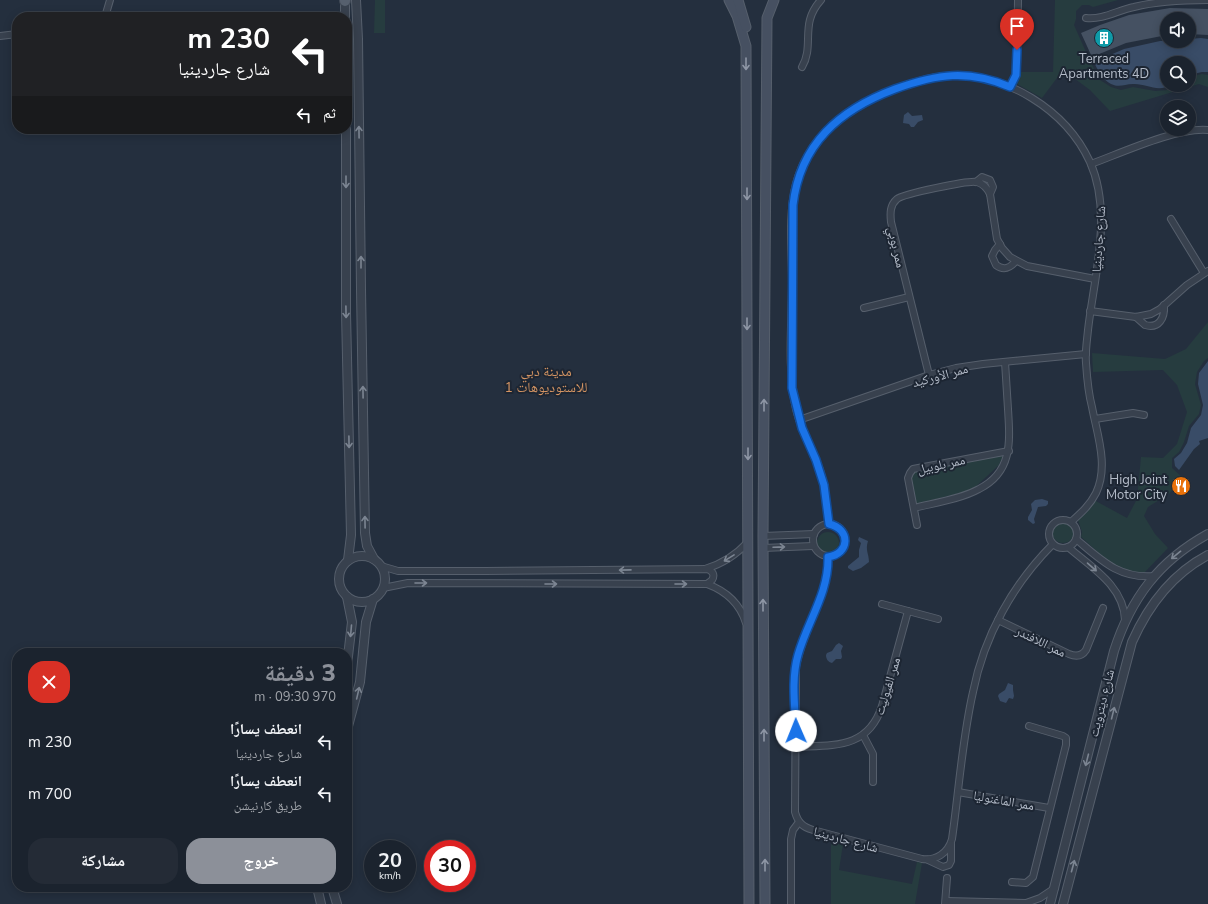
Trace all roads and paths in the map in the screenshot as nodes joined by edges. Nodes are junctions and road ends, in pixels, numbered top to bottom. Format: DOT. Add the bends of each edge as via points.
graph roads {
  1 [pos="110,0"];
  2 [pos="345,0"];
  3 [pos="356,0"];
  4 [pos="729,0"];
  5 [pos="738,0"];
  6 [pos="769,0"];
  7 [pos="774,0"];
  8 [pos="821,0"];
  9 [pos="1018,0"];
  10 [pos="1208,0"];
  11 [pos="106,12"];
  12 [pos="345,12"];
  13 [pos="767,18"];
  14 [pos="1086,18"];
  15 [pos="12,35"];
  16 [pos="0,36"];
  17 [pos="746,46"];
  18 [pos="802,67"];
  19 [pos="1010,87"];
  20 [pos="1208,130"];
  21 [pos="346,134"];
  22 [pos="1091,164"];
  23 [pos="1171,219"];
  24 [pos="1000,244"];
  25 [pos="1016,262"];
  26 [pos="1206,272"];
  27 [pos="1095,279"];
  28 [pos="909,297"];
  29 [pos="1164,305"];
  30 [pos="864,308"];
  31 [pos="1090,311"];
  32 [pos="1136,317"];
  33 [pos="1086,354"];
  34 [pos="1005,362"];
  35 [pos="930,375"];
  36 [pos="1144,415"];
  37 [pos="1094,419"];
  38 [pos="799,420"];
  39 [pos="1009,451"];
  40 [pos="914,508"];
  41 [pos="1072,522"];
  42 [pos="829,524"];
  43 [pos="917,525"];
  44 [pos="814,534"];
  45 [pos="1208,534"];
  46 [pos="763,536"];
  47 [pos="1076,539"];
  48 [pos="748,542"];
  49 [pos="1053,544"];
  50 [pos="813,546"];
  51 [pos="1068,547"];
  52 [pos="763,548"];
  53 [pos="1208,555"];
  54 [pos="828,557"];
  55 [pos="374,559"];
  56 [pos="348,560"];
  57 [pos="381,566"];
  58 [pos="705,569"];
  59 [pos="1154,576"];
  60 [pos="706,584"];
  61 [pos="383,588"];
  62 [pos="347,597"];
  63 [pos="373,599"];
  64 [pos="882,604"];
  65 [pos="1103,608"];
  66 [pos="908,611"];
  67 [pos="938,619"];
  68 [pos="998,620"];
  69 [pos="1125,620"];
  70 [pos="748,629"];
  71 [pos="349,648"];
  72 [pos="352,712"];
  73 [pos="1029,726"];
  74 [pos="863,735"];
  75 [pos="796,747"];
  76 [pos="873,782"];
  77 [pos="958,792"];
  78 [pos="1049,808"];
  79 [pos="799,822"];
  80 [pos="951,844"];
  81 [pos="926,859"];
  82 [pos="947,878"];
  83 [pos="1012,882"];
  84 [pos="1055,888"];
  85 [pos="318,892"];
  86 [pos="333,892"];
  87 [pos="945,903"];
  88 [pos="321,904"];
  89 [pos="336,904"];
  90 [pos="749,904"];
  91 [pos="765,904"];
  92 [pos="792,904"];
  93 [pos="1012,904"];
  94 [pos="1050,904"];
  95 [pos="1063,904"];
  1 -- 11 [label="street"];
  2 -- 12 [label="street"];
  55 -- 3 [label="street, one-way" via="367,546 365,533"];
  4 -- 17 [label="main road"];
  5 -- 17 [label="main road" via="745,22"];
  6 -- 13 [label="main road"];
  7 -- 13 [label="main road"];
  8 -- 18 [label="street" via="813,10 808,23 806,58"];
  9 -- 19 [label="street" via="1017,66"];
  10 -- 14 [label="street" via="1146,4 1099,18"];
  46 -- 13 [label="main road, one-way"];
  15 -- 16 [label="street"];
  17 -- 48 [label="main road, one-way"];
  19 -- 22 [label="street, شارع جاردينيا" via="1038,102 1053,114 1079,143"];
  19 -- 38 [label="street, شارع جاردينيا" via="984,78 967,76 944,76 923,80 862,104 833,124 811,149 798,176 793,205 792,377"];
  20 -- 22 [label="street" via="1174,134"];
  21 -- 56 [label="street, one-way" via="346,306 351,535"];
  22 -- 27 [label="street, شارع جاردينيا" via="1098,186 1101,212"];
  23 -- 26 [label="street"];
  24 -- 25 [label="street, ممر بوبي" via="1006,254"];
  24 -- 25 [label="street" via="992,256 996,266 1006,269"];
  24 -- 28 [label="street, ممر بوبي" via="996,233 990,194 993,187 990,180 982,177 976,182 903,195 893,204 890,212"];
  25 -- 27 [label="street, ممر بوبي"];
  26 -- 29 [label="street"];
  27 -- 31 [label="street, شارع جاردينيا"];
  28 -- 30 [label="street"];
  28 -- 35 [label="street, ممر بوبي"];
  29 -- 32 [label="street" via="1151,314"];
  29 -- 32 [label="street" via="1164,317 1154,326 1145,325"];
  31 -- 32 [label="street"];
  31 -- 33 [label="street, شارع جاردينيا"];
  33 -- 34 [label="street, ممر الأوركيد"];
  33 -- 37 [label="street, شارع جاردينيا"];
  34 -- 35 [label="street, ممر الأوركيد" via="969,366"];
  34 -- 39 [label="street"];
  35 -- 38 [label="street, ممر الأوركيد"];
  36 -- 37 [label="street" via="1133,413"];
  37 -- 41 [label="street, شارع جاردينيا" via="1101,457 1101,477 1091,502"];
  38 -- 42 [label="street, شارع جاردينيا" via="824,485"];
  39 -- 40 [label="street" via="1000,471 985,486 973,492"];
  39 -- 40 [label="street, ممر بلوبيل" via="913,469 908,478"];
  40 -- 43 [label="street, ممر بلوبيل"];
  41 -- 47 [label="street" via="1077,530"];
  41 -- 49 [label="street" via="1062,519 1053,522 1048,531"];
  42 -- 44 [label="street" via="818,528"];
  42 -- 54 [label="street" via="840,528 845,544 839,553"];
  44 -- 46 [label="street"];
  44 -- 50 [label="street"];
  45 -- 59 [label="street, شارع ديترويت, one-way" via="1175,556"];
  46 -- 52 [label="main road"];
  47 -- 51 [label="street"];
  47 -- 59 [label="street" via="1117,571 1134,576"];
  48 -- 58 [label="street, one-way" via="726,561"];
  48 -- 70 [label="main road"];
  49 -- 51 [label="street" via="1060,548"];
  49 -- 68 [label="street, شارع جاردينيا" via="1018,586"];
  52 -- 50 [label="street, one-way"];
  50 -- 54 [label="street" via="822,556"];
  51 -- 69 [label="street, one-way" via="1114,588 1123,603"];
  91 -- 52 [label="main road, one-way"];
  95 -- 53 [label="street, شارع ديترويت, one-way" via="1132,642 1158,597 1184,571"];
  54 -- 75 [label="street, شارع جاردينيا" via="823,590 800,649 796,667"];
  55 -- 56 [label="street" via="361,556"];
  55 -- 57 [label="street"];
  56 -- 62 [label="street" via="338,578 339,585"];
  58 -- 57 [label="street, one-way" via="469,571 398,570"];
  57 -- 61 [label="street" via="385,577"];
  58 -- 60 [label="street" via="714,575"];
  59 -- 69 [label="street, شارع ديترويت"];
  61 -- 60 [label="street, one-way" via="408,583"];
  60 -- 70 [label="street" via="724,592 734,601"];
  61 -- 63 [label="street"];
  62 -- 63 [label="street" via="358,602"];
  62 -- 71 [label="street, one-way" via="352,622"];
  72 -- 63 [label="street, one-way" via="360,682 366,622"];
  64 -- 66 [label="street"];
  65 -- 68 [label="street, ممر اللافندر" via="1086,650 1077,656"];
  66 -- 67 [label="street"];
  66 -- 74 [label="street, ممر الفيوليت" via="880,713 875,723"];
  68 -- 77 [label="street, شارع جاردينيا" via="978,670 973,690"];
  69 -- 84 [label="street, شارع ديترويت, one-way" via="1114,651"];
  70 -- 90 [label="main road"];
  73 -- 78 [label="street, ممر الماغنوليا" via="1060,735 1066,738 1067,742"];
  74 -- 75 [label="street, ممر الفيوليت" via="846,743"];
  74 -- 76 [label="street" via="873,754"];
  75 -- 79 [label="street, شارع جاردينيا" via="795,812"];
  77 -- 78 [label="street, ممر الماغنوليا"];
  77 -- 80 [label="street, شارع جاردينيا"];
  78 -- 83 [label="street, ممر الماغنوليا" via="1033,877 1026,883"];
  79 -- 81 [label="street, شارع جاردينيا" via="813,830"];
  79 -- 92 [label="street" via="793,830 791,839"];
  80 -- 81 [label="street" via="941,856"];
  80 -- 81 [label="street, شارع جاردينيا" via="951,861 947,866 943,867"];
  82 -- 87 [label="street"];
  84 -- 93 [label="street" via="1033,901"];
  84 -- 94 [label="street, شارع ديترويت"];
  85 -- 88 [label="street"];
  86 -- 89 [label="street"];
  87 -- 93 [label="street" via="989,901"];
}
